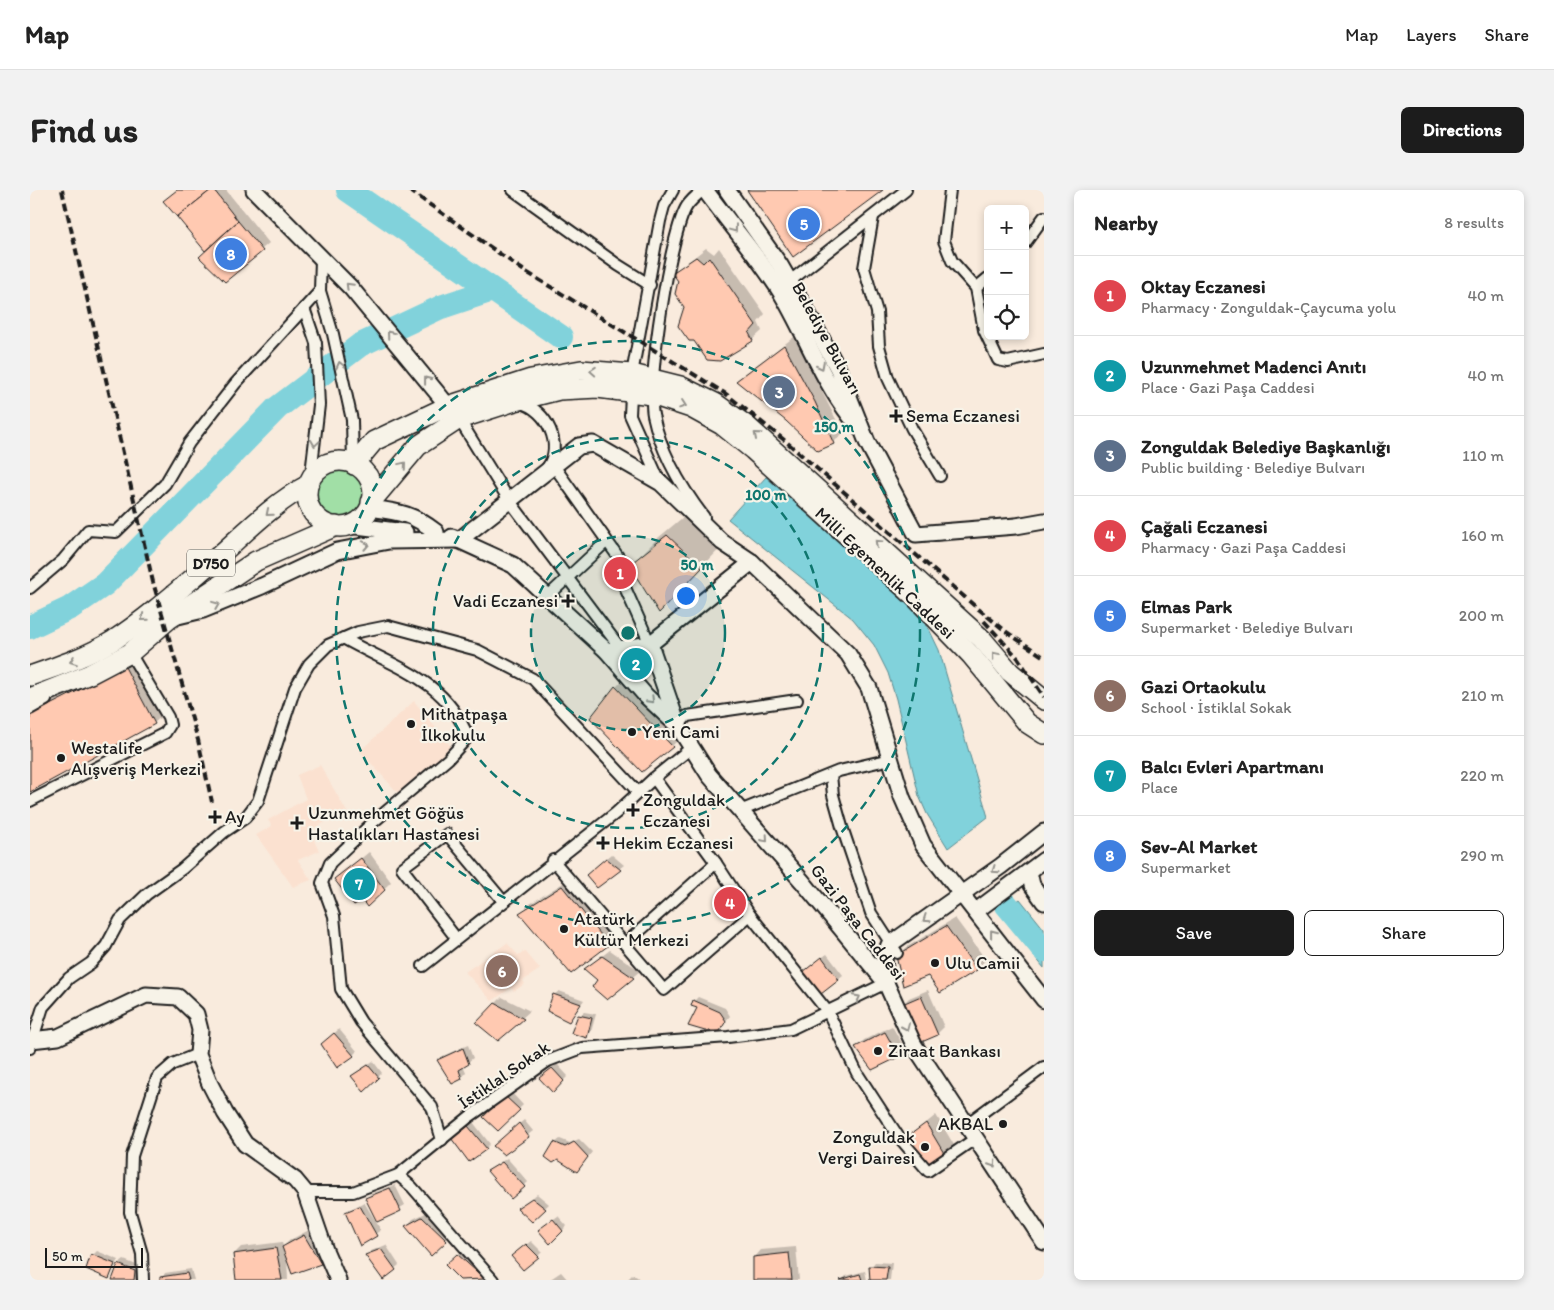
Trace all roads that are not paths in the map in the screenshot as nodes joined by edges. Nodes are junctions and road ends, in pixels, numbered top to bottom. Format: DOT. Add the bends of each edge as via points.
graph roads {
  1 [pos="254,190"];
  2 [pos="513,190"];
  3 [pos="673,190"];
  4 [pos="704,190"];
  5 [pos="727,190"];
  6 [pos="906,190"];
  7 [pos="950,190"];
  8 [pos="873,217"];
  9 [pos="1044,217"];
  10 [pos="1029,238"];
  11 [pos="321,260"];
  12 [pos="984,281"];
  13 [pos="650,285"];
  14 [pos="784,285"];
  15 [pos="976,288"];
  16 [pos="320,292"];
  17 [pos="304,308"];
  18 [pos="1044,354"];
  19 [pos="631,382"];
  20 [pos="652,386"];
  21 [pos="515,401"];
  22 [pos="454,413"];
  23 [pos="353,464"];
  24 [pos="549,470"];
  25 [pos="940,476"];
  26 [pos="309,483"];
  27 [pos="661,483"];
  28 [pos="509,500"];
  29 [pos="370,505"];
  30 [pos="1044,521"];
  31 [pos="342,526"];
  32 [pos="436,532"];
  33 [pos="458,540"];
  34 [pos="606,542"];
  35 [pos="722,542"];
  36 [pos="752,562"];
  37 [pos="569,578"];
  38 [pos="30,588"];
  39 [pos="547,598"];
  40 [pos="169,619"];
  41 [pos="343,638"];
  42 [pos="650,644"];
  43 [pos="614,650"];
  44 [pos="130,653"];
  45 [pos="1010,672"];
  46 [pos="90,674"];
  47 [pos="30,676"];
  48 [pos="1044,688"];
  49 [pos="30,698"];
  50 [pos="797,700"];
  51 [pos="1044,700"];
  52 [pos="30,709"];
  53 [pos="1027,723"];
  54 [pos="678,726"];
  55 [pos="1044,734"];
  56 [pos="1044,745"];
  57 [pos="691,748"];
  58 [pos="891,759"];
  59 [pos="831,775"];
  60 [pos="654,778"];
  61 [pos="638,791"];
  62 [pos="30,800"];
  63 [pos="740,811"];
  64 [pos="1044,832"];
  65 [pos="553,860"];
  66 [pos="1044,860"];
  67 [pos="716,862"];
  68 [pos="1029,872"];
  69 [pos="962,893"];
  70 [pos="503,901"];
  71 [pos="1044,902"];
  72 [pos="976,910"];
  73 [pos="750,915"];
  74 [pos="456,938"];
  75 [pos="625,944"];
  76 [pos="893,949"];
  77 [pos="423,966"];
  78 [pos="886,983"];
  79 [pos="1044,1000"];
  80 [pos="828,1012"];
  81 [pos="31,1044"];
  82 [pos="198,1054"];
  83 [pos="1044,1067"];
  84 [pos="967,1124"];
  85 [pos="976,1138"];
  86 [pos="442,1140"];
  87 [pos="398,1175"];
  88 [pos="305,1192"];
  89 [pos="1043,1239"];
  90 [pos="143,1280"];
  91 [pos="338,1280"];
  92 [pos="493,1280"];
  1 -- 11 [label="street"];
  2 -- 13 [label="street"];
  3 -- 13 [label="street" via="660,221"];
  4 -- 14 [label="street, Belediye Bulvarı, one-way"];
  4 -- 20 [label="street" via="687,206 680,223 671,259"];
  5 -- 14 [label="street, Belediye Bulvarı"];
  6 -- 8 [label="street"];
  7 -- 15 [label="street" via="944,241 952,261"];
  8 -- 14 [label="street"];
  8 -- 25 [label="street" via="864,268 877,312 879,346 892,386 912,429"];
  9 -- 10 [label="street"];
  11 -- 16 [label="street"];
  22 -- 11 [label="street, one-way" via="352,288"];
  12 -- 15 [label="street"];
  13 -- 19 [label="street"];
  14 -- 30 [label="street, Belediye Bulvarı" via="834,394 861,428 916,534"];
  15 -- 18 [label="street" via="984,330 998,360 1008,362"];
  16 -- 17 [label="street"];
  23 -- 16 [label="street, one-way" via="352,420"];
  17 -- 26 [label="street, one-way" via="316,343 319,405"];
  17 -- 38 [label="street" via="235,384 189,444 165,484 116,532 88,530 63,560"];
  19 -- 20 [label="highway, D750"];
  19 -- 21 [label="highway, D750" via="559,390"];
  19 -- 22 [label="highway, D750, one-way" via="581,370 547,375"];
  19 -- 27 [label="street" via="630,415"];
  20 -- 35 [label="street" via="653,414 659,438 680,482"];
  45 -- 20 [label="highway, D750, one-way" via="982,640 747,426 715,403 680,386"];
  20 -- 53 [label="highway, Milli Egemenlik Caddesi / D750, one-way" via="722,425 753,450 915,597 971,655"];
  21 -- 22 [label="highway, D750"];
  21 -- 24 [label="street" via="532,406 548,425 554,448"];
  22 -- 23 [label="highway, D750" via="374,441"];
  22 -- 28 [label="street"];
  29 -- 22 [label="highway, D750, one-way" via="418,446"];
  23 -- 26 [label="highway, D750" via="343,461 322,466"];
  23 -- 29 [label="highway" via="369,478 372,488"];
  24 -- 27 [label="street" via="579,446 593,444"];
  24 -- 28 [label="street"];
  24 -- 34 [label="street"];
  26 -- 31 [label="highway" via="308,504 314,514 322,521"];
  26 -- 47 [label="highway, D750, one-way" via="272,510 141,621 80,658"];
  27 -- 35 [label="street"];
  28 -- 33 [label="street"];
  28 -- 37 [label="street"];
  29 -- 31 [label="highway, D750" via="362,518"];
  29 -- 32 [label="street" via="418,518"];
  31 -- 32 [label="street" via="392,532"];
  31 -- 40 [label="highway, D750" via="256,561"];
  32 -- 33 [label="street, Gazi Paşa Caddesi"];
  33 -- 39 [label="street, Gazi Paşa Caddesi" via="512,565"];
  40 -- 33 [label="street, one-way" via="211,606 336,551 389,540"];
  34 -- 37 [label="street"];
  34 -- 42 [label="street" via="624,565 624,583"];
  35 -- 36 [label="street"];
  36 -- 42 [label="street"];
  36 -- 58 [label="street" via="848,654 869,688"];
  37 -- 39 [label="street"];
  37 -- 43 [label="street"];
  39 -- 43 [label="street, Gazi Paşa Caddesi"];
  40 -- 44 [label="highway, D750"];
  41 -- 61 [label="street" via="388,626 459,644 512,666 533,679"];
  41 -- 81 [label="street" via="328,645 309,664 295,688 258,801 245,818 120,920 106,946 91,963 68,978 43,1007"];
  41 -- 86 [label="street" via="429,684 455,710 468,737 448,759 330,862 322,883 334,916 341,989 361,1022 432,1107"];
  42 -- 43 [label="street"];
  42 -- 54 [label="street"];
  43 -- 54 [label="street, Gazi Paşa Caddesi, one-way" via="646,696"];
  44 -- 46 [label="highway, D750"];
  44 -- 62 [label="street" via="168,717 170,725 165,733"];
  45 -- 48 [label="street"];
  45 -- 51 [label="highway, D750"];
  46 -- 49 [label="highway, D750"];
  46 -- 52 [label="street"];
  50 -- 54 [label="street" via="687,716"];
  53 -- 55 [label="highway, Milli Egemenlik Caddesi / D750"];
  53 -- 56 [label="street"];
  54 -- 57 [label="street, Gazi Paşa Caddesi"];
  57 -- 60 [label="street"];
  57 -- 63 [label="street, Gazi Paşa Caddesi"];
  58 -- 59 [label="street"];
  58 -- 69 [label="street" via="902,797 924,845"];
  59 -- 63 [label="street"];
  59 -- 76 [label="street" via="842,827 871,913"];
  60 -- 61 [label="street"];
  60 -- 67 [label="street"];
  61 -- 65 [label="street" via="616,813"];
  63 -- 78 [label="street, Gazi Paşa Caddesi, one-way"];
  64 -- 69 [label="street, one-way"];
  65 -- 70 [label="street"];
  65 -- 75 [label="street"];
  66 -- 68 [label="street"];
  67 -- 73 [label="street"];
  67 -- 75 [label="street"];
  68 -- 71 [label="street" via="1032,885"];
  68 -- 72 [label="street"];
  69 -- 72 [label="street"];
  69 -- 76 [label="street, one-way"];
  70 -- 74 [label="street"];
  70 -- 74 [label="street" via="447,834 402,868"];
  79 -- 72 [label="street, one-way"];
  73 -- 75 [label="street" via="664,990"];
  73 -- 80 [label="street"];
  74 -- 77 [label="street"];
  76 -- 78 [label="street" via="884,958"];
  80 -- 78 [label="street, İstiklal Sokak, one-way"];
  78 -- 84 [label="street, Gazi Paşa Caddesi, one-way" via="914,1045"];
  80 -- 85 [label="street" via="857,1073 898,1136 928,1171"];
  80 -- 86 [label="street, İstiklal Sokak" via="790,1029 719,1038 582,1048 548,1061"];
  81 -- 82 [label="street" via="58,1037 146,995 178,997 196,1014 200,1030"];
  82 -- 88 [label="street" via="225,1113 245,1144 295,1180"];
  82 -- 90 [label="street" via="173,1064 157,1078 132,1156 130,1212 142,1254"];
  83 -- 84 [label="street"];
  84 -- 85 [label="street, Gazi Paşa Caddesi"];
  85 -- 89 [label="street, Gazi Paşa Caddesi, one-way"];
  86 -- 87 [label="street, İstiklal Sokak"];
  87 -- 88 [label="street, İstiklal Sokak" via="353,1192"];
  87 -- 92 [label="street"];
  88 -- 91 [label="street"];
}
